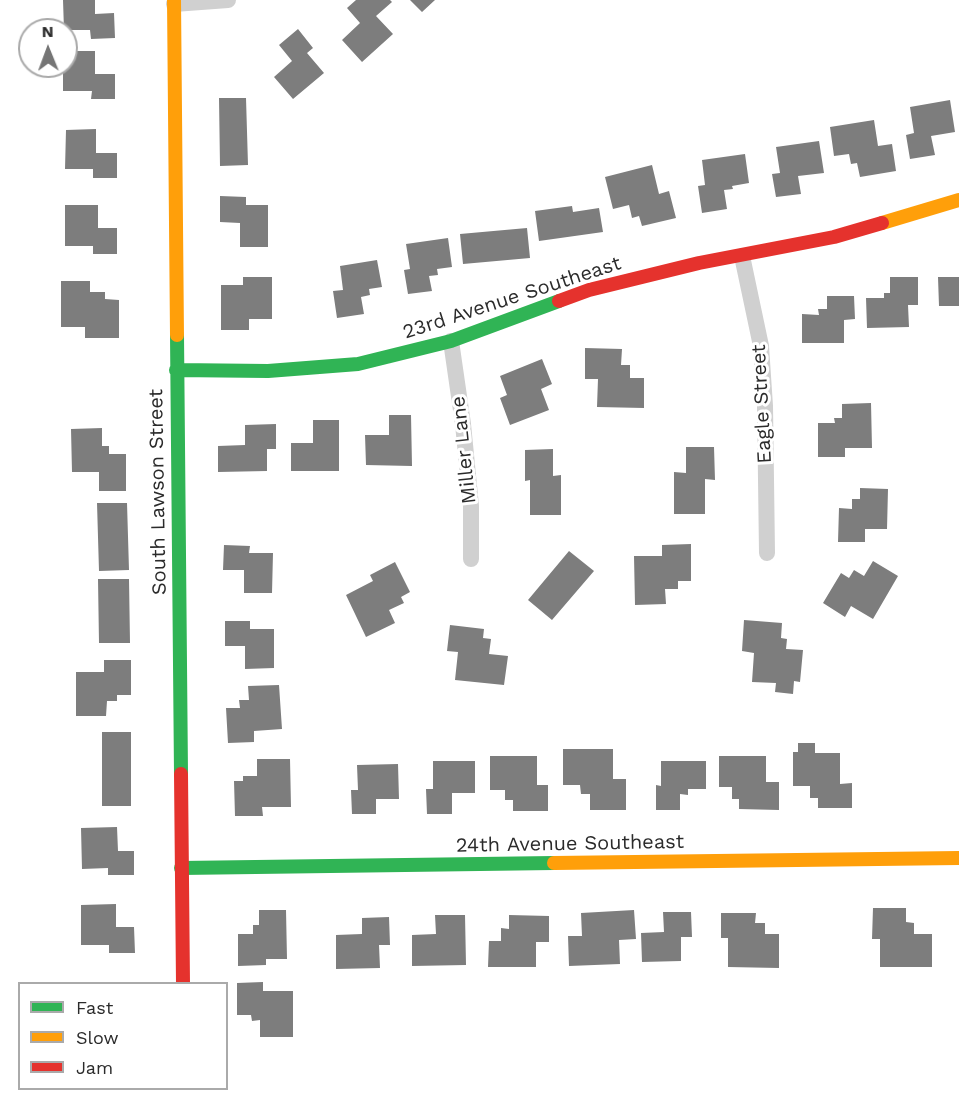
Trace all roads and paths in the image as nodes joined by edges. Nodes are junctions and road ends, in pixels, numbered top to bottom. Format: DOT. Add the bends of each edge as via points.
graph roads {
  1 [pos="228,0"];
  2 [pos="174,2"];
  3 [pos="959,200"];
  4 [pos="742,256"];
  5 [pos="451,341"];
  6 [pos="176,370"];
  7 [pos="767,553"];
  8 [pos="471,559"];
  9 [pos="959,858"];
  10 [pos="181,868"];
  11 [pos="183,982"];
  1 -- 2 [label="street"];
  2 -- 6 [label="street, South Lawson Street"];
  3 -- 4 [label="street, 23rd Avenue Southeast" via="834,237"];
  4 -- 5 [label="street, 23rd Avenue Southeast" via="589,290"];
  4 -- 7 [label="street, Eagle Street" via="761,346"];
  5 -- 6 [label="street, 23rd Avenue Southeast" via="358,364 268,371"];
  5 -- 8 [label="street, Miller Lane" via="463,424"];
  6 -- 10 [label="street, South Lawson Street"];
  9 -- 10 [label="street, 24th Avenue Southeast"];
  10 -- 11 [label="street, South Lawson Street"];
}
